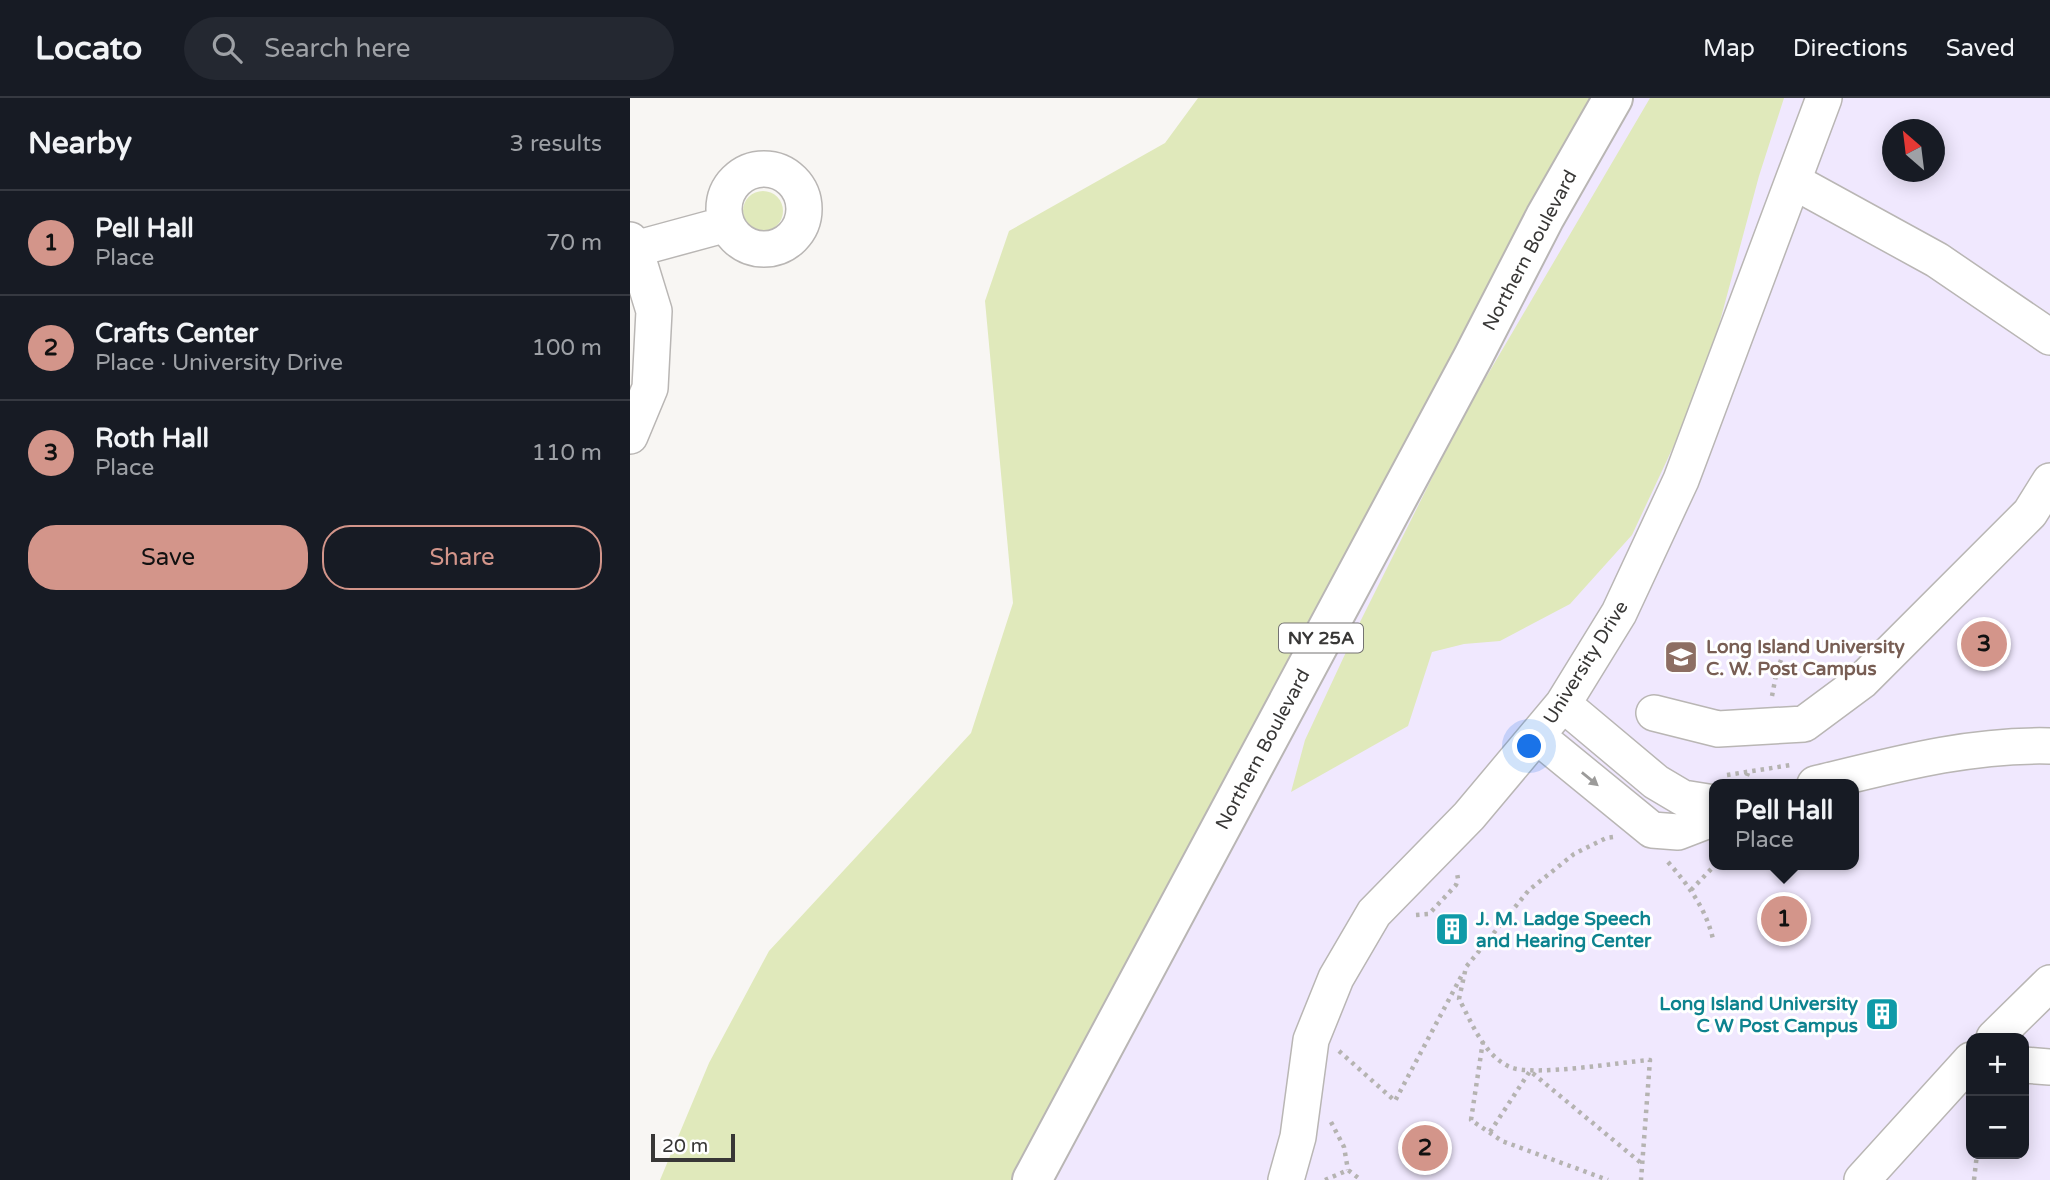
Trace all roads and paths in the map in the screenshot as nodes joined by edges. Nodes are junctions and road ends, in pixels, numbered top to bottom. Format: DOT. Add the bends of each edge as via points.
graph roads {
  1 [pos="1612,98"];
  2 [pos="1824,98"];
  3 [pos="1793,181"];
  4 [pos="727,224"];
  5 [pos="633,245"];
  6 [pos="2050,337"];
  7 [pos="630,436"];
  8 [pos="2050,481"];
  9 [pos="1563,704"];
  10 [pos="1654,713"];
  11 [pos="1537,736"];
  12 [pos="2050,746"];
  13 [pos="1748,773"];
  14 [pos="1746,779"];
  15 [pos="1836,779"];
  16 [pos="1709,802"];
  17 [pos="1709,818"];
  18 [pos="1623,835"];
  19 [pos="1659,854"];
  20 [pos="1454,866"];
  21 [pos="1710,870"];
  22 [pos="1691,890"];
  23 [pos="1409,915"];
  24 [pos="1713,939"];
  25 [pos="1466,967"];
  26 [pos="2050,983"];
  27 [pos="1315,1030"];
  28 [pos="1999,1033"];
  29 [pos="1483,1041"];
  30 [pos="2029,1065"];
  31 [pos="1966,1066"];
  32 [pos="2050,1067"];
  33 [pos="1530,1071"];
  34 [pos="1490,1132"];
  35 [pos="1977,1159"];
  36 [pos="1642,1163"];
  37 [pos="1032,1180"];
  38 [pos="1286,1180"];
  39 [pos="1325,1180"];
  40 [pos="1361,1180"];
  41 [pos="1608,1180"];
  42 [pos="1641,1180"];
  43 [pos="1862,1180"];
  44 [pos="1974,1180"];
  1 -- 37 [label="main road, Northern Boulevard / NY 25A"];
  2 -- 3 [label="street, University Drive"];
  3 -- 6 [label="street" via="1937,260"];
  3 -- 9 [label="street, University Drive" via="1681,480 1619,613"];
  4 -- 5 [label="street"];
  5 -- 7 [label="street" via="654,311 650,388"];
  8 -- 10 [label="street" via="2030,513 1862,681 1804,724 1718,729"];
  9 -- 11 [label="street, University Drive"];
  9 -- 16 [label="street" via="1656,782 1684,798"];
  11 -- 17 [label="street, one-way" via="1651,830 1678,832"];
  11 -- 27 [label="street, University Drive" via="1469,816 1374,913 1336,978"];
  12 -- 15 [label="street" via="2010,745 1934,755"];
  13 -- 14 [label="path"];
  18 -- 25 [label="path" via="1574,854 1529,890"];
  19 -- 22 [label="path"];
  20 -- 23 [label="path" via="1456,884 1429,914"];
  21 -- 22 [label="path"];
  22 -- 24 [label="path" via="1709,919"];
  25 -- 27 [label="path" via="1395,1101"];
  25 -- 29 [label="path" via="1459,999"];
  26 -- 28 [label="street"];
  27 -- 38 [label="street, University Drive" via="1298,1137"];
  29 -- 33 [label="path" via="1509,1067"];
  29 -- 34 [label="path" via="1471,1120"];
  30 -- 32 [label="street"];
  31 -- 43 [label="street"];
  33 -- 34 [label="path"];
  33 -- 36 [label="path"];
  33 -- 36 [label="path" via="1650,1060"];
  34 -- 41 [label="path"];
  35 -- 44 [label="path"];
  36 -- 42 [label="path"];
  39 -- 40 [label="path" via="1348,1170"];
}
